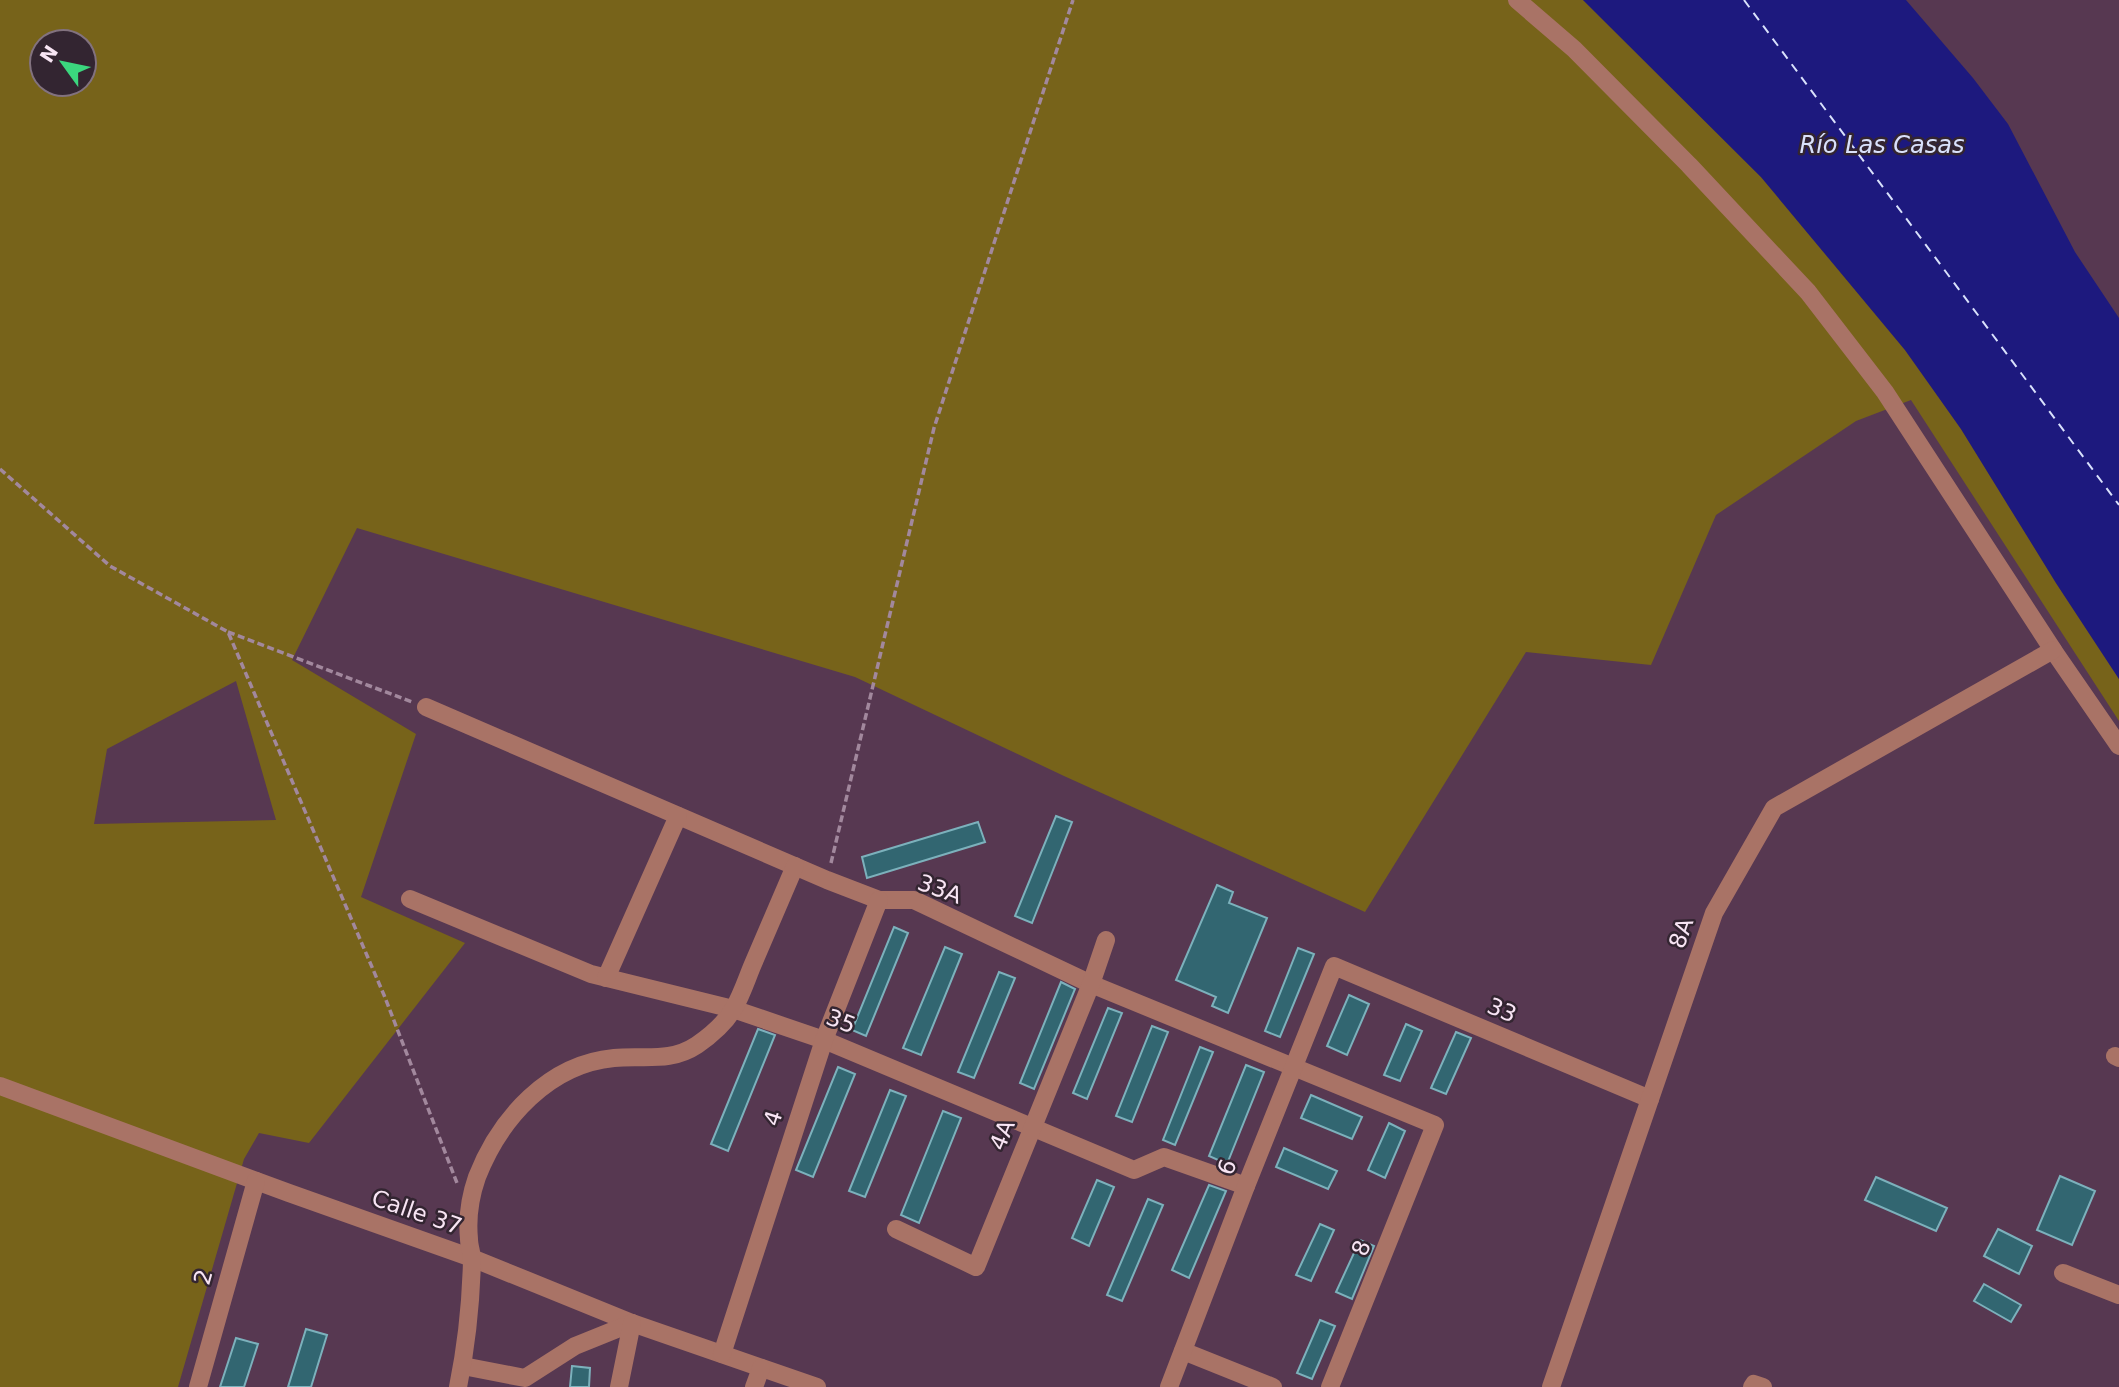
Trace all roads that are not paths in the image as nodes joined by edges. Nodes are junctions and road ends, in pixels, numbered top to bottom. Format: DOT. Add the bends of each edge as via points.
graph roads {
  1 [pos="1517,0"];
  2 [pos="2053,650"];
  3 [pos="426,707"];
  4 [pos="2119,746"];
  5 [pos="678,816"];
  6 [pos="795,866"];
  7 [pos="410,899"];
  8 [pos="879,900"];
  9 [pos="1106,940"];
  10 [pos="1334,966"];
  11 [pos="606,978"];
  12 [pos="1091,984"];
  13 [pos="733,1009"];
  14 [pos="824,1040"];
  15 [pos="1292,1068"];
  16 [pos="0,1086"];
  17 [pos="1650,1099"];
  18 [pos="1435,1125"];
  19 [pos="1031,1126"];
  20 [pos="256,1181"];
  21 [pos="1246,1186"];
  22 [pos="896,1229"];
  23 [pos="472,1258"];
  24 [pos="2063,1273"];
  25 [pos="2119,1295"];
  26 [pos="632,1323"];
  27 [pos="1183,1351"];
  28 [pos="722,1354"];
  29 [pos="463,1366"];
  30 [pos="761,1368"];
  31 [pos="198,1387"];
  32 [pos="458,1387"];
  33 [pos="619,1387"];
  34 [pos="754,1387"];
  35 [pos="817,1387"];
  36 [pos="1169,1387"];
  37 [pos="1273,1387"];
  38 [pos="1330,1387"];
  39 [pos="1551,1387"];
  1 -- 2 [label="street" via="1584,59 1808,292 1885,393"];
  2 -- 4 [label="street"];
  2 -- 17 [label="street, 8A" via="1774,808 1714,913"];
  3 -- 5 [label="street, 33A"];
  5 -- 6 [label="street, 33A"];
  5 -- 11 [label="street"];
  6 -- 8 [label="street, 33A"];
  6 -- 13 [label="street"];
  7 -- 11 [label="street, 35"];
  8 -- 12 [label="street, 33A" via="914,900"];
  8 -- 14 [label="street, 4"];
  9 -- 12 [label="street, 4A"];
  10 -- 15 [label="street, 6"];
  10 -- 17 [label="street, 33"];
  11 -- 13 [label="street, 35"];
  12 -- 15 [label="street, 33A"];
  12 -- 19 [label="street, 4A"];
  13 -- 14 [label="street, 35"];
  13 -- 23 [label="street" via="705,1039 680,1054 614,1058 542,1085 524,1103 482,1165 470,1201"];
  14 -- 19 [label="street, 35"];
  14 -- 28 [label="street, 4"];
  15 -- 18 [label="street, 33A"];
  15 -- 21 [label="street, 6"];
  16 -- 20 [label="street, Calle 37"];
  17 -- 39 [label="street, 8A"];
  18 -- 38 [label="street, 8"];
  19 -- 21 [label="street, 35" via="1134,1170 1164,1157"];
  19 -- 22 [label="street, 4A" via="976,1267"];
  20 -- 23 [label="street, Calle 37"];
  20 -- 31 [label="street, 2"];
  21 -- 27 [label="street, 6"];
  23 -- 26 [label="street, Calle 37"];
  23 -- 29 [label="street"];
  24 -- 25 [label="street"];
  26 -- 28 [label="street, Calle 37"];
  26 -- 29 [label="street" via="575,1346 525,1378"];
  26 -- 33 [label="street"];
  27 -- 36 [label="street, 6"];
  27 -- 37 [label="street"];
  28 -- 30 [label="street, Calle 37"];
  29 -- 32 [label="street"];
  30 -- 34 [label="street"];
  30 -- 35 [label="street, Calle 37"];
}
